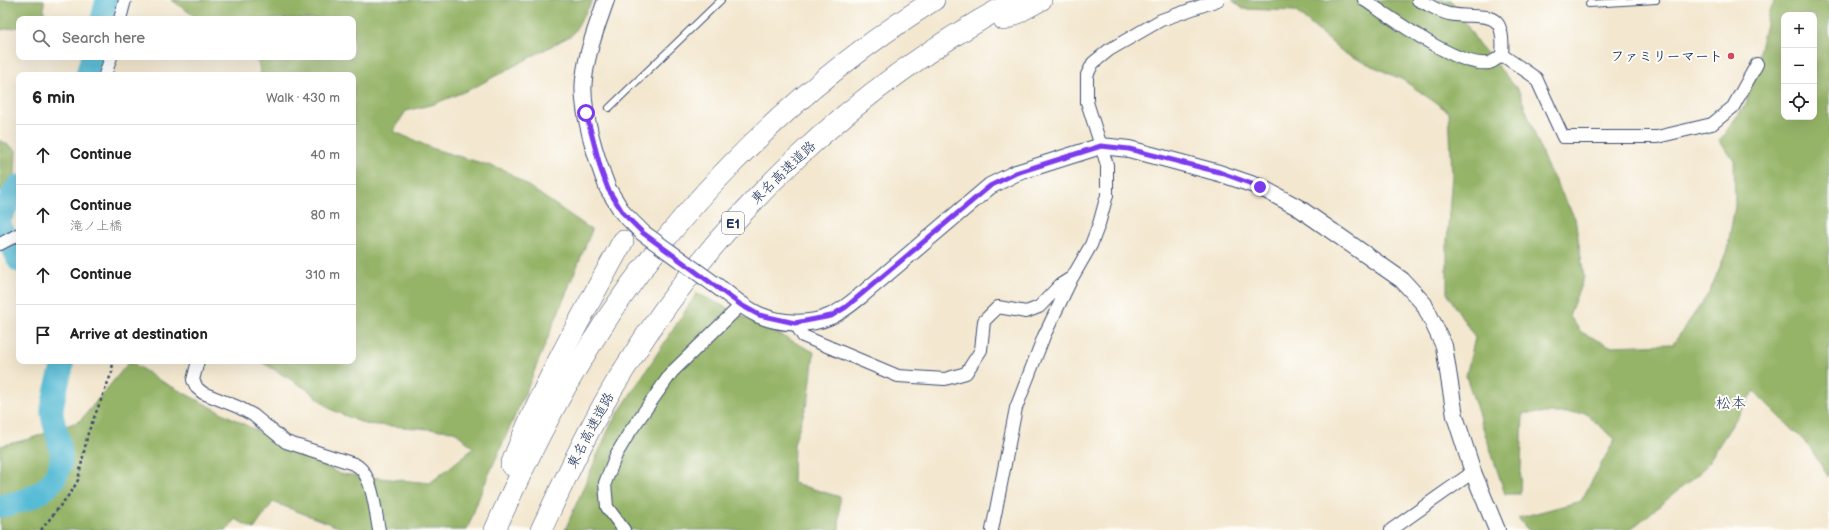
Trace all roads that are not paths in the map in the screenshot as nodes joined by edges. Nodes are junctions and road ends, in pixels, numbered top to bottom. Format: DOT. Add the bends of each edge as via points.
graph roads {
  1 [pos="125,0"];
  2 [pos="606,0"];
  3 [pos="721,0"];
  4 [pos="934,0"];
  5 [pos="1016,0"];
  6 [pos="1040,0"];
  7 [pos="1218,0"];
  8 [pos="1364,0"];
  9 [pos="1418,0"];
  10 [pos="1656,0"];
  11 [pos="1589,4"];
  12 [pos="121,16"];
  13 [pos="1502,55"];
  14 [pos="110,60"];
  15 [pos="1757,64"];
  16 [pos="106,72"];
  17 [pos="609,108"];
  18 [pos="820,137"];
  19 [pos="1101,146"];
  20 [pos="16,236"];
  21 [pos="623,241"];
  22 [pos="0,244"];
  23 [pos="1072,278"];
  24 [pos="741,305"];
  25 [pos="795,323"];
  26 [pos="197,364"];
  27 [pos="1473,472"];
  28 [pos="379,530"];
  29 [pos="490,530"];
  30 [pos="495,530"];
  31 [pos="541,530"];
  32 [pos="624,530"];
  33 [pos="992,530"];
  34 [pos="1391,530"];
  35 [pos="1497,530"];
  1 -- 12 [label="street"];
  2 -- 24 [label="street, bridge" via="591,42 583,81 586,113 608,189 623,213 643,233"];
  3 -- 17 [label="lane"];
  4 -- 30 [label="highway" via="861,51 790,108 727,168 677,226 613,309 572,375 535,444"];
  5 -- 18 [label="highway, 東名高速道路 / E1" via="954,36 898,74"];
  6 -- 18 [label="highway" via="984,31"];
  7 -- 19 [label="street" via="1161,20 1109,50 1093,63 1087,75 1087,102"];
  8 -- 13 [label="street" via="1437,47 1459,57 1490,63"];
  9 -- 13 [label="street" via="1448,14 1487,16 1499,24 1503,40"];
  10 -- 11 [label="lane"];
  13 -- 15 [label="street" via="1536,78 1563,137 1657,137 1712,124 1733,107"];
  14 -- 16 [label="street"];
  18 -- 31 [label="highway, 東名高速道路 / E1" via="745,209 709,250 655,322 590,428"];
  19 -- 23 [label="street" via="1107,165 1107,195 1100,224"];
  19 -- 25 [label="street" via="1016,173 990,186 846,307 831,316"];
  19 -- 27 [label="street" via="1129,149 1219,172 1260,187 1299,208 1402,280 1424,304 1444,346 1455,416"];
  20 -- 22 [label="street"];
  21 -- 29 [label="highway" via="560,357 524,433"];
  23 -- 25 [label="street" via="1060,285 1039,307 1026,312 998,307 984,321 981,350 966,372 945,378 898,376 803,336"];
  23 -- 33 [label="street" via="1044,336 1016,408"];
  24 -- 25 [label="street" via="759,315"];
  24 -- 32 [label="street" via="672,372 616,455 606,483 607,507"];
  26 -- 28 [label="street" via="193,380 203,393 253,415 286,442 354,464 364,470"];
  27 -- 34 [label="street"];
  27 -- 35 [label="street"];
}
